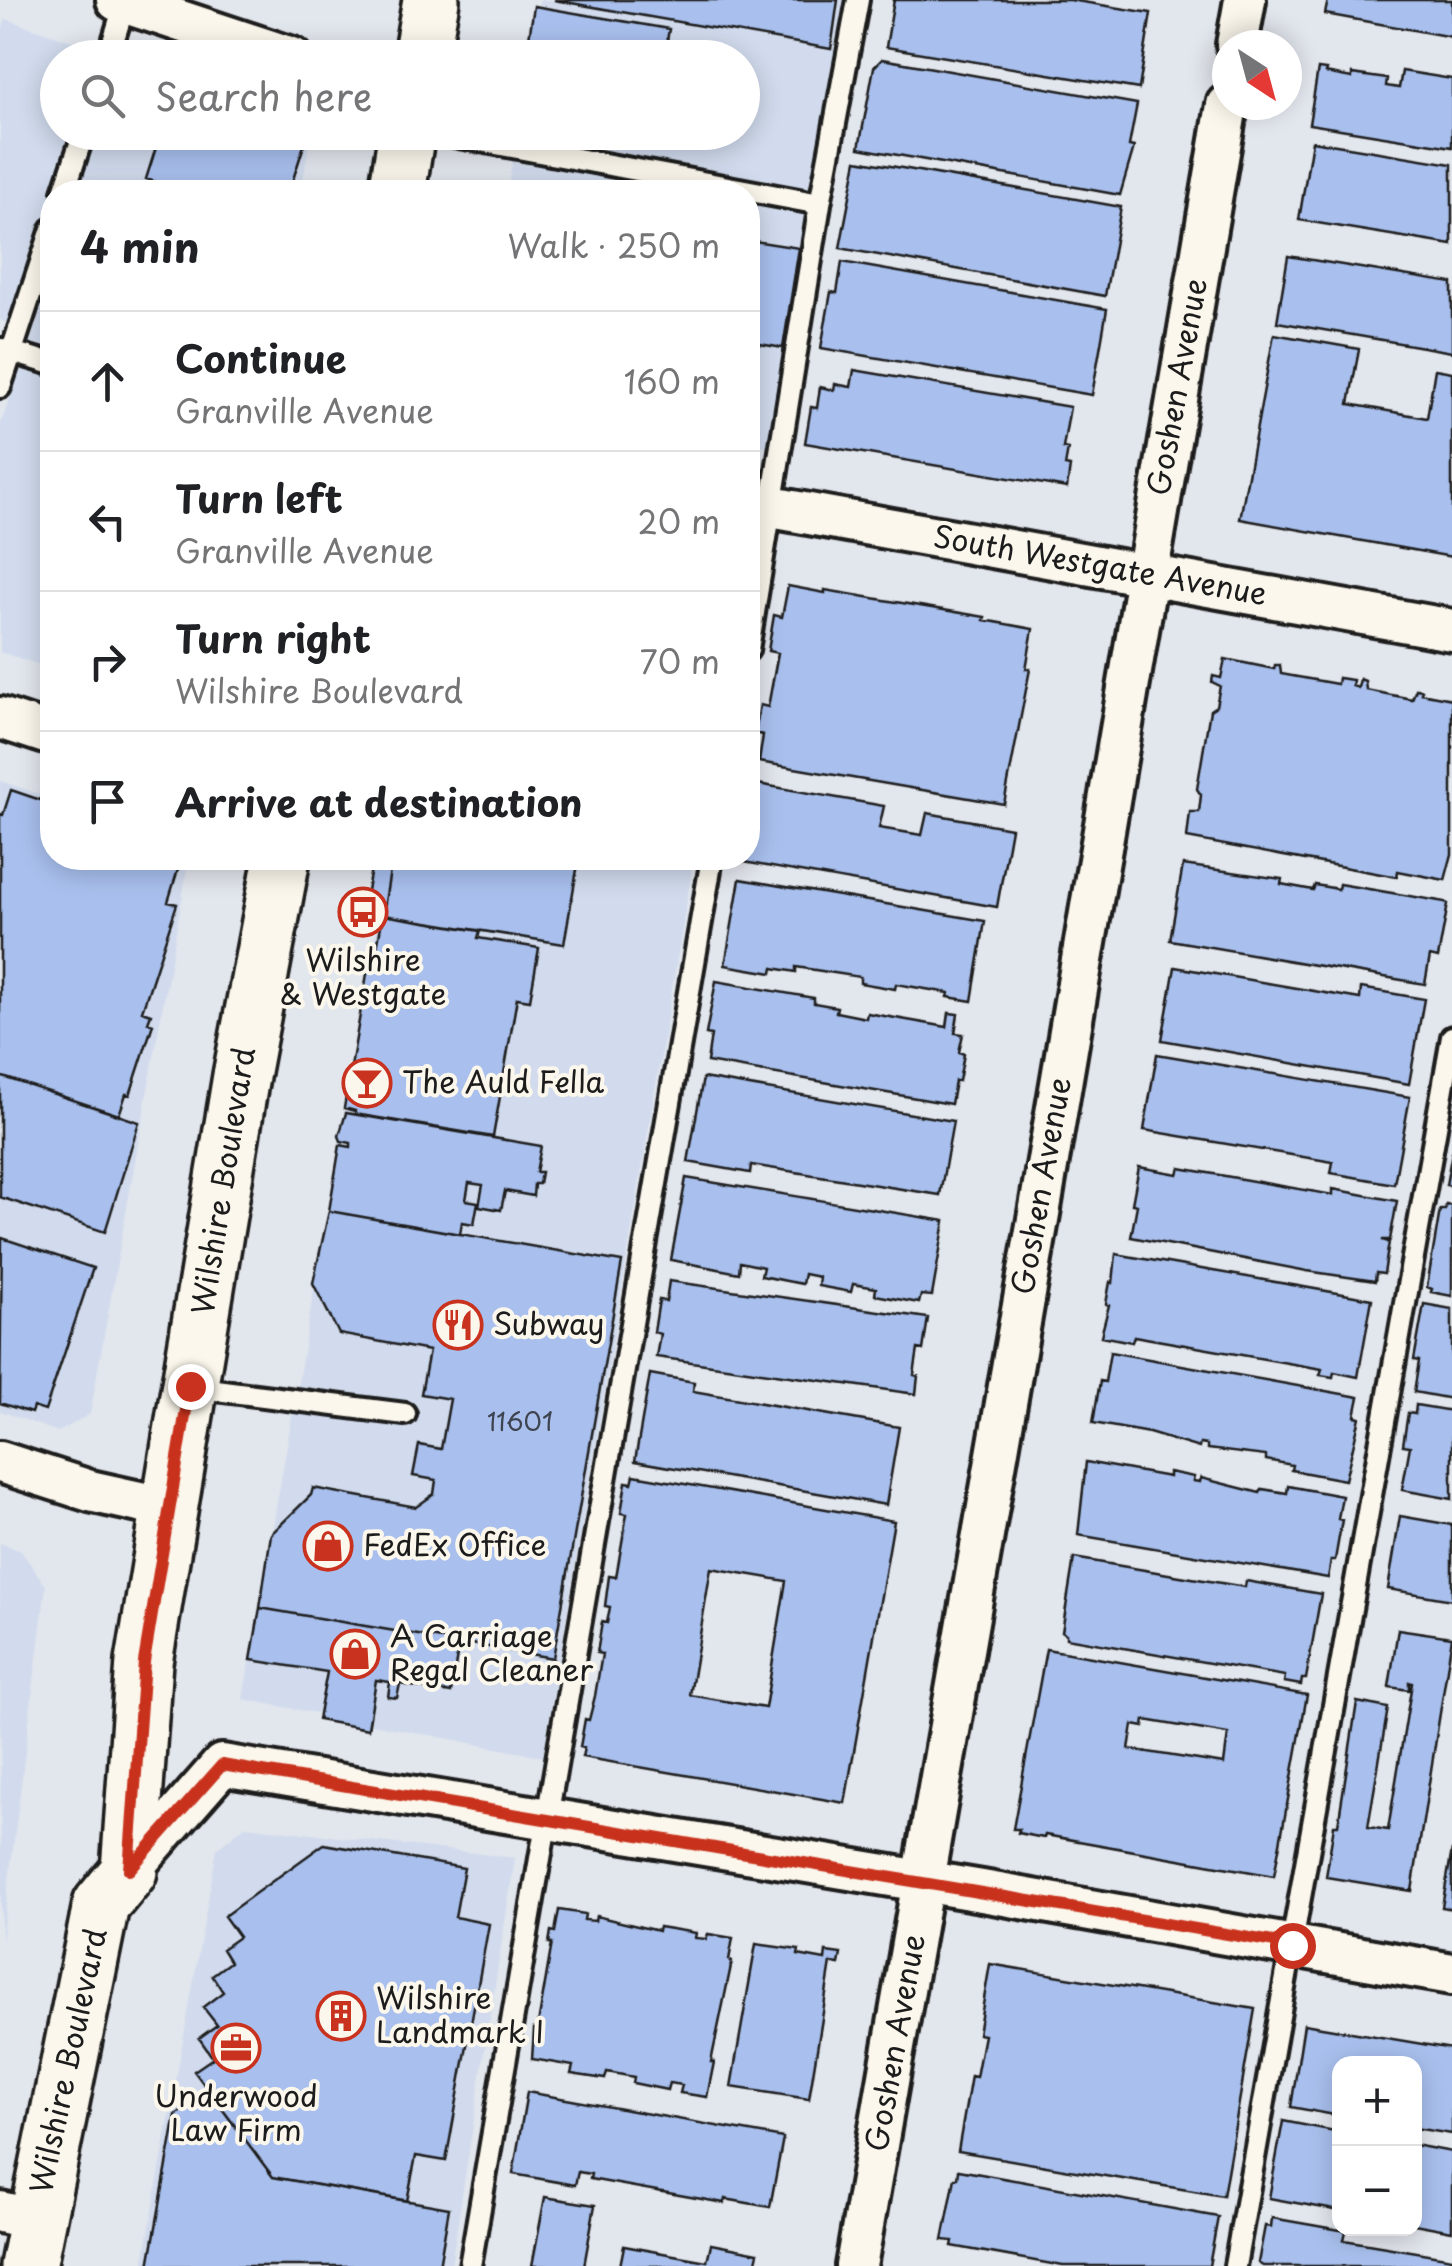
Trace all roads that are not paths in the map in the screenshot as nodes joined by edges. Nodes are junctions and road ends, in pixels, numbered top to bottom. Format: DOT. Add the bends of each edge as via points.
graph roads {
  1 [pos="431,0"];
  2 [pos="858,0"];
  3 [pos="1245,0"];
  4 [pos="121,2"];
  5 [pos="1240,30"];
  6 [pos="112,40"];
  7 [pos="248,40"];
  8 [pos="423,40"];
  9 [pos="1224,120"];
  10 [pos="78,150"];
  11 [pos="404,150"];
  12 [pos="529,150"];
  13 [pos="68,180"];
  14 [pos="399,180"];
  15 [pos="691,180"];
  16 [pos="760,193"];
  17 [pos="820,204"];
  18 [pos="40,261"];
  19 [pos="6,351"];
  20 [pos="40,361"];
  21 [pos="0,387"];
  22 [pos="760,505"];
  23 [pos="1145,574"];
  24 [pos="1452,630"];
  25 [pos="2,726"];
  26 [pos="40,733"];
  27 [pos="280,870"];
  28 [pos="710,870"];
  29 [pos="1452,1037"];
  30 [pos="190,1386"];
  31 [pos="405,1414"];
  32 [pos="0,1462"];
  33 [pos="171,1510"];
  34 [pos="549,1819"];
  35 [pos="129,1870"];
  36 [pos="926,1882"];
  37 [pos="1292,1945"];
  38 [pos="1452,1974"];
  39 [pos="21,2233"];
  40 [pos="470,2266"];
  41 [pos="856,2266"];
  42 [pos="1235,2266"];
  1 -- 8 [label="main road"];
  2 -- 17 [label="lane"];
  3 -- 5 [label="street"];
  4 -- 6 [label="lane"];
  4 -- 7 [label="street" via="200,20"];
  9 -- 23 [label="street, Goshen Avenue"];
  10 -- 13 [label="lane"];
  11 -- 14 [label="main road"];
  12 -- 15 [label="lane"];
  16 -- 17 [label="lane"];
  17 -- 22 [label="lane"];
  18 -- 19 [label="lane"];
  19 -- 20 [label="lane"];
  19 -- 21 [label="lane"];
  22 -- 23 [label="street, South Westgate Avenue"];
  23 -- 24 [label="street, South Westgate Avenue"];
  23 -- 36 [label="street, Goshen Avenue"];
  25 -- 26 [label="street"];
  27 -- 30 [label="main road, Wilshire Boulevard"];
  28 -- 34 [label="lane"];
  29 -- 37 [label="lane"];
  30 -- 31 [label="lane"];
  30 -- 33 [label="main road, Wilshire Boulevard"];
  32 -- 33 [label="street"];
  33 -- 35 [label="main road, Wilshire Boulevard" via="144,1662"];
  34 -- 35 [label="street" via="222,1765"];
  34 -- 36 [label="street"];
  34 -- 40 [label="lane"];
  35 -- 39 [label="main road, Wilshire Boulevard" via="101,1905"];
  36 -- 37 [label="street"];
  36 -- 41 [label="street, Goshen Avenue"];
  37 -- 38 [label="street"];
  37 -- 42 [label="lane"];
}
